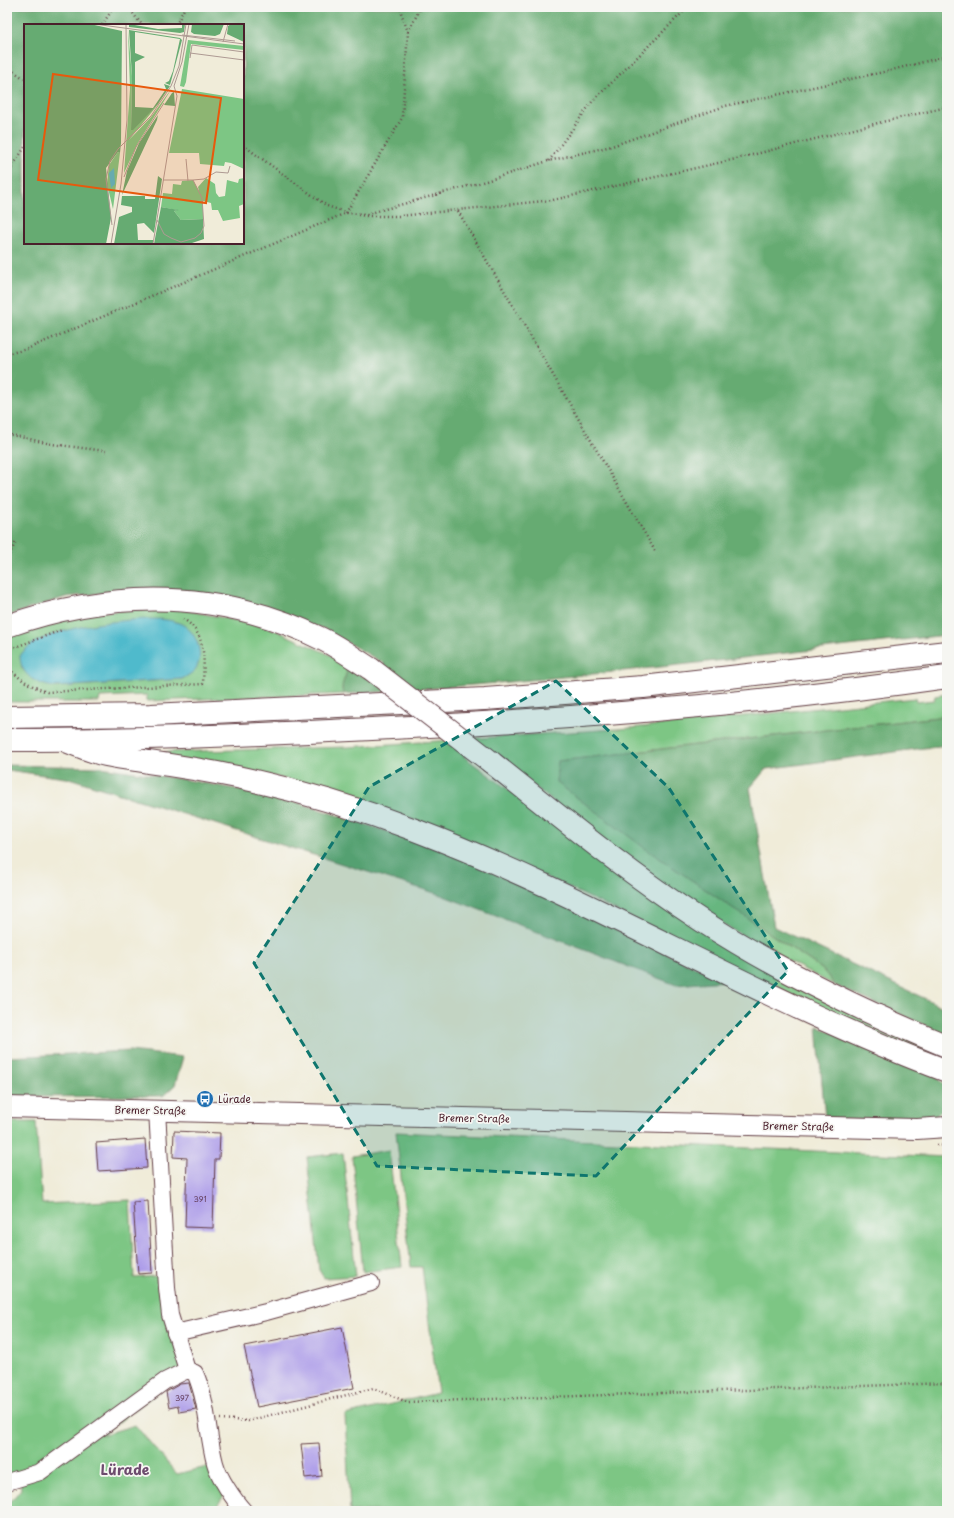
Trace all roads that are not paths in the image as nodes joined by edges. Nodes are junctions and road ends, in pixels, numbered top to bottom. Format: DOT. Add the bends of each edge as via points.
graph roads {
  1 [pos="7,626"];
  2 [pos="947,652"];
  3 [pos="947,677"];
  4 [pos="7,717"];
  5 [pos="7,740"];
  6 [pos="66,741"];
  7 [pos="947,1046"];
  8 [pos="947,1072"];
  9 [pos="7,1107"];
  10 [pos="157,1110"];
  11 [pos="945,1127"];
  12 [pos="371,1283"];
  13 [pos="175,1333"];
  14 [pos="187,1370"];
  15 [pos="7,1482"];
  16 [pos="244,1511"];
  1 -- 7 [label="highway, bridge" via="92,603 136,599 199,602 246,611 323,639 371,669 633,874 702,921 824,991 887,1022"];
  2 -- 4 [label="highway" via="643,687 485,699 151,716"];
  3 -- 6 [label="highway" via="636,713 439,726"];
  5 -- 6 [label="highway"];
  6 -- 8 [label="highway" via="105,755 271,784 342,804 413,829 561,894 795,1008"];
  9 -- 10 [label="main road, Bremer Straße"];
  10 -- 11 [label="main road, Bremer Straße"];
  10 -- 13 [label="lane" via="167,1288"];
  12 -- 13 [label="lane" via="266,1312"];
  13 -- 14 [label="lane"];
  14 -- 15 [label="lane" via="165,1381 40,1472"];
  14 -- 16 [label="lane" via="195,1373 203,1390 216,1465 228,1489"];
}
